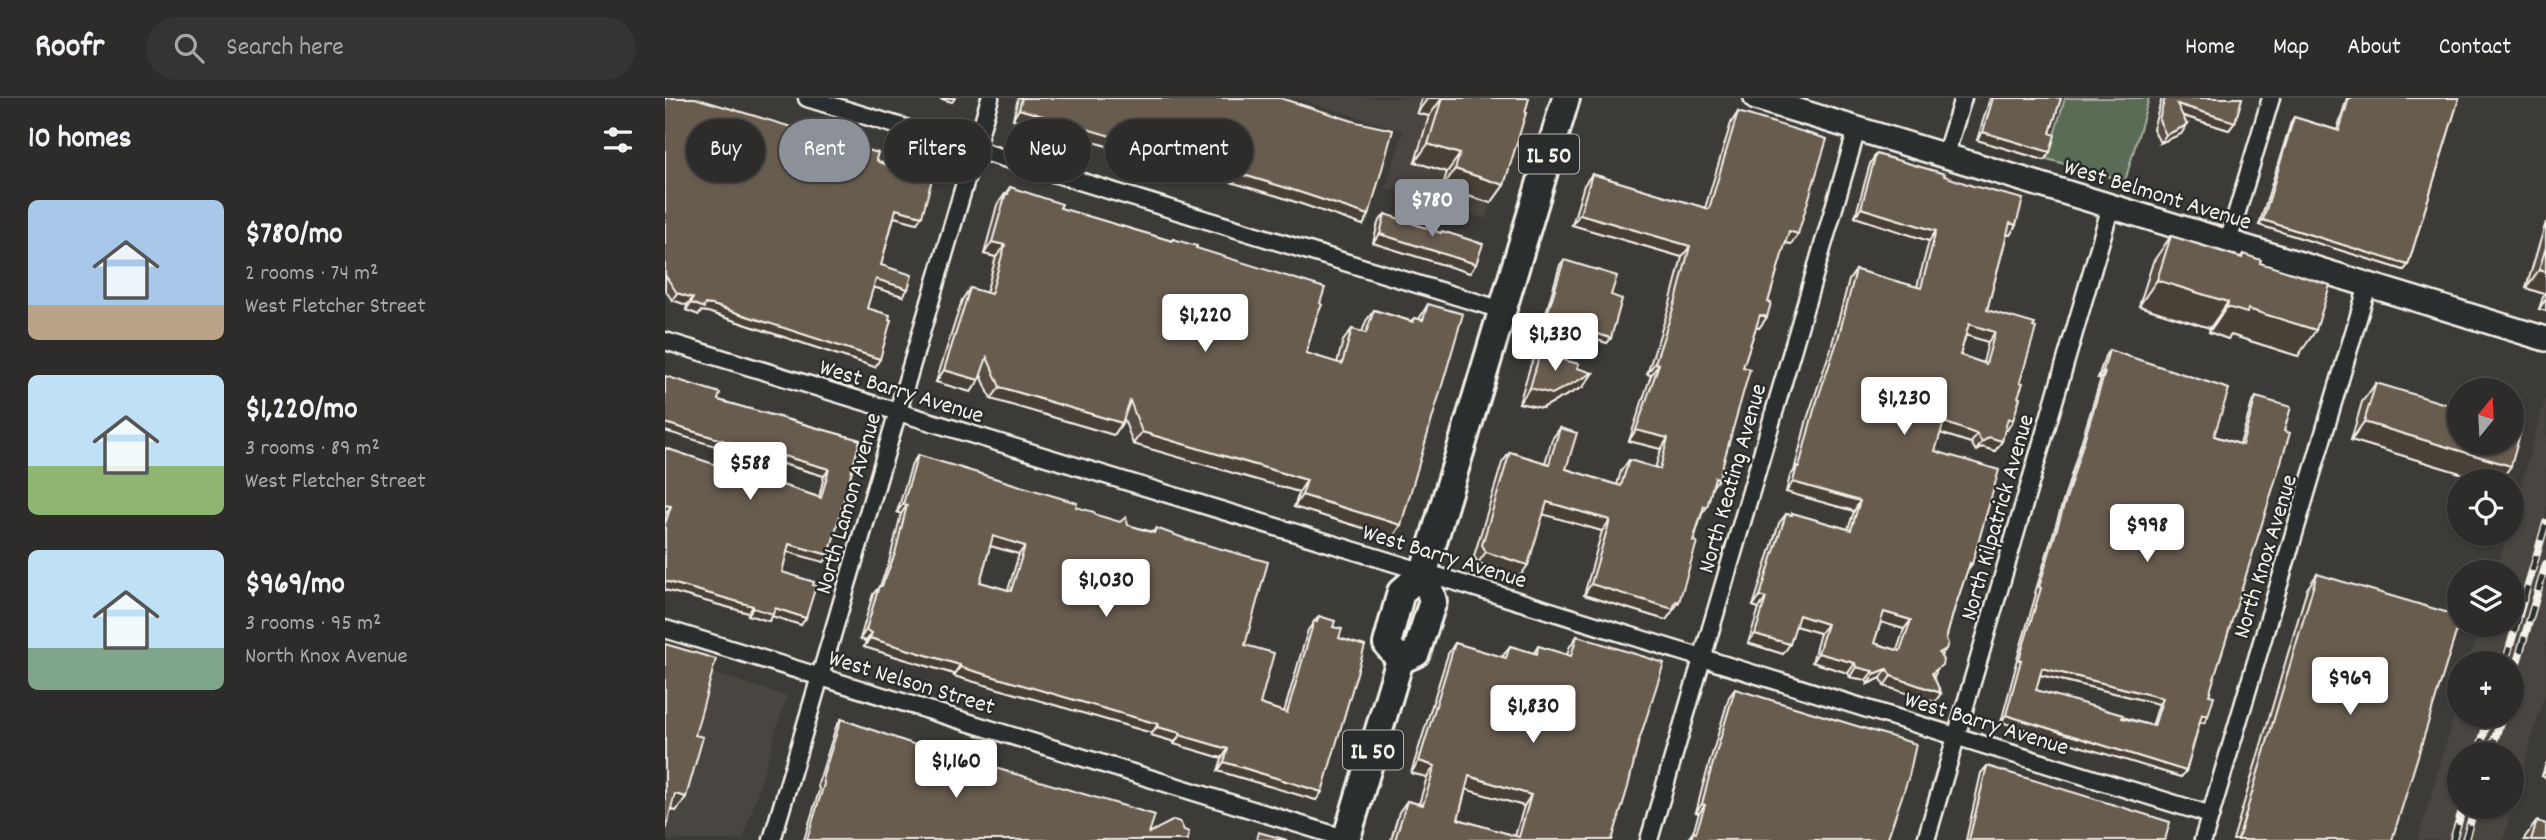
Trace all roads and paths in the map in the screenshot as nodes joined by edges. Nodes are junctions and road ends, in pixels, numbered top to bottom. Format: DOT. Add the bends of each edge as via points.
graph roads {
  1 [pos="807,98"];
  2 [pos="990,98"];
  3 [pos="1566,98"];
  4 [pos="1756,98"];
  5 [pos="1962,98"];
  6 [pos="2271,98"];
  7 [pos="984,119"];
  8 [pos="884,121"];
  9 [pos="1857,129"];
  10 [pos="991,154"];
  11 [pos="1945,156"];
  12 [pos="965,182"];
  13 [pos="2111,206"];
  14 [pos="2228,242"];
  15 [pos="2368,285"];
  16 [pos="1502,310"];
  17 [pos="2546,339"];
  18 [pos="665,341"];
  19 [pos="897,413"];
  20 [pos="1424,572"];
  21 [pos="665,629"];
  22 [pos="1703,658"];
  23 [pos="820,676"];
  24 [pos="1956,737"];
  25 [pos="2211,815"];
  26 [pos="772,840"];
  27 [pos="1346,840"];
  28 [pos="1649,840"];
  29 [pos="1926,840"];
  30 [pos="2203,840"];
  1 -- 8 [label="street"];
  2 -- 7 [label="street, North Lamon Avenue"];
  3 -- 16 [label="main road, IL 50"];
  4 -- 9 [label="main road, West Belmont Avenue"];
  5 -- 11 [label="street"];
  6 -- 14 [label="street"];
  9 -- 11 [label="main road, West Belmont Avenue"];
  9 -- 22 [label="street, North Keating Avenue"];
  10 -- 16 [label="street"];
  11 -- 13 [label="main road, West Belmont Avenue"];
  12 -- 19 [label="street, North Lamon Avenue"];
  13 -- 14 [label="main road, West Belmont Avenue"];
  13 -- 24 [label="street, North Kilpatrick Avenue"];
  14 -- 15 [label="main road, West Belmont Avenue"];
  15 -- 17 [label="main road, West Belmont Avenue"];
  15 -- 25 [label="street, North Knox Avenue"];
  16 -- 20 [label="main road, IL 50"];
  18 -- 19 [label="street, West Barry Avenue"];
  19 -- 20 [label="street, West Barry Avenue"];
  19 -- 23 [label="street, North Lamon Avenue"];
  20 -- 22 [label="street, West Barry Avenue"];
  20 -- 27 [label="main road, IL 50" via="1433,601 1416,653 1400,660"];
  21 -- 23 [label="street, West Nelson Street"];
  22 -- 24 [label="street, West Barry Avenue"];
  22 -- 28 [label="street, North Keating Avenue"];
  23 -- 26 [label="street, North Lamon Avenue"];
  23 -- 27 [label="street, West Nelson Street"];
  24 -- 25 [label="street, West Barry Avenue"];
  24 -- 29 [label="street, North Kilpatrick Avenue"];
  25 -- 30 [label="street, North Knox Avenue"];
}
